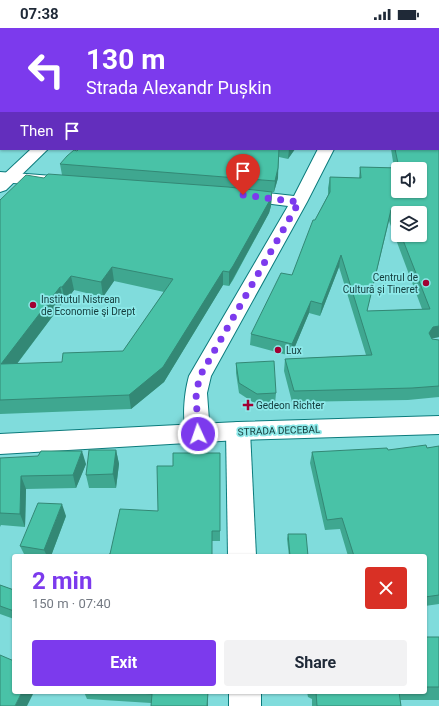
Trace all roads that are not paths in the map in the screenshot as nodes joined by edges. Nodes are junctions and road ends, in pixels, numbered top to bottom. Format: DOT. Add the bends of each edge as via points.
graph roads {
  1 [pos="39,150"];
  2 [pos="325,150"];
  3 [pos="3,180"];
  4 [pos="65,182"];
  5 [pos="228,194"];
  6 [pos="299,202"];
  7 [pos="439,425"];
  8 [pos="238,431"];
  9 [pos="198,434"];
  10 [pos="0,444"];
  11 [pos="242,554"];
  12 [pos="245,694"];
  13 [pos="245,706"];
  1 -- 3 [label="street"];
  2 -- 6 [label="street"];
  3 -- 4 [label="street"];
  5 -- 6 [label="street"];
  6 -- 9 [label="street" via="200,376 196,393"];
  7 -- 8 [label="street, STRADA DECEBAL"];
  8 -- 9 [label="street, STRADA DECEBAL"];
  8 -- 11 [label="street"];
  9 -- 10 [label="street, STRADA DECEBAL"];
  12 -- 13 [label="street"];
}
